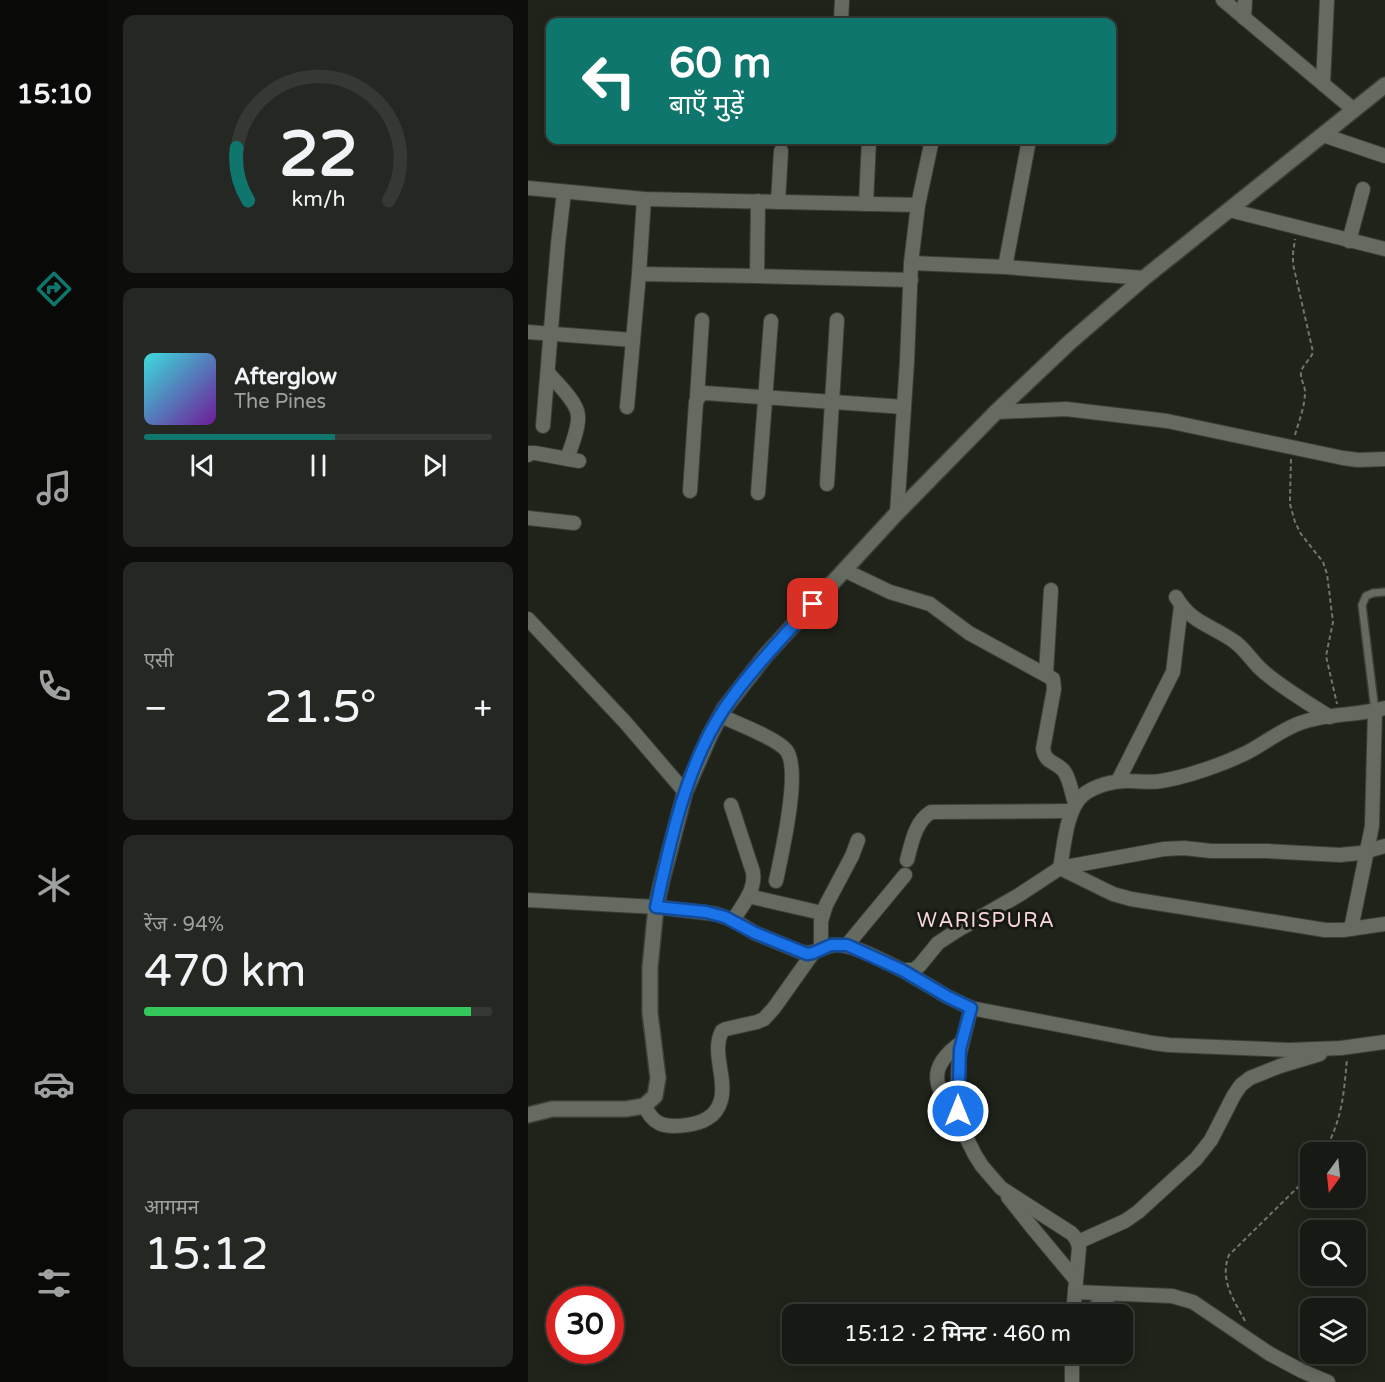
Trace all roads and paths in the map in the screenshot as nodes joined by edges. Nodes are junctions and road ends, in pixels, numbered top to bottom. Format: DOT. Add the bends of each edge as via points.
graph roads {
  1 [pos="842,0"];
  2 [pos="1223,0"];
  3 [pos="1245,0"];
  4 [pos="1327,0"];
  5 [pos="841,18"];
  6 [pos="1244,18"];
  7 [pos="1323,84"];
  8 [pos="1385,85"];
  9 [pos="1354,110"];
  10 [pos="1323,135"];
  11 [pos="869,144"];
  12 [pos="931,144"];
  13 [pos="1028,144"];
  14 [pos="781,151"];
  15 [pos="1385,156"];
  16 [pos="528,188"];
  17 [pos="1363,189"];
  18 [pos="564,192"];
  19 [pos="644,199"];
  20 [pos="758,201"];
  21 [pos="778,202"];
  22 [pos="866,204"];
  23 [pos="918,205"];
  24 [pos="1229,210"];
  25 [pos="1297,227"];
  26 [pos="1349,241"];
  27 [pos="1385,249"];
  28 [pos="911,263"];
  29 [pos="1005,267"];
  30 [pos="639,274"];
  31 [pos="757,276"];
  32 [pos="1144,278"];
  33 [pos="911,280"];
  34 [pos="702,320"];
  35 [pos="837,320"];
  36 [pos="771,321"];
  37 [pos="528,332"];
  38 [pos="551,334"];
  39 [pos="633,340"];
  40 [pos="548,373"];
  41 [pos="765,397"];
  42 [pos="698,398"];
  43 [pos="832,402"];
  44 [pos="627,407"];
  45 [pos="904,407"];
  46 [pos="996,412"];
  47 [pos="543,426"];
  48 [pos="1292,447"];
  49 [pos="528,455"];
  50 [pos="1385,459"];
  51 [pos="827,484"];
  52 [pos="690,491"];
  53 [pos="758,493"];
  54 [pos="897,513"];
  55 [pos="528,518"];
  56 [pos="573,523"];
  57 [pos="844,570"];
  58 [pos="1051,590"];
  59 [pos="1385,592"];
  60 [pos="528,619"];
  61 [pos="1046,674"];
  62 [pos="1380,709"];
  63 [pos="721,716"];
  64 [pos="1335,716"];
  65 [pos="1118,781"];
  66 [pos="685,792"];
  67 [pos="731,805"];
  68 [pos="1074,807"];
  69 [pos="858,840"];
  70 [pos="1385,846"];
  71 [pos="1368,851"];
  72 [pos="907,860"];
  73 [pos="1060,868"];
  74 [pos="905,875"];
  75 [pos="776,881"];
  76 [pos="748,896"];
  77 [pos="528,900"];
  78 [pos="656,907"];
  79 [pos="822,914"];
  80 [pos="733,920"];
  81 [pos="1385,924"];
  82 [pos="1351,928"];
  83 [pos="847,945"];
  84 [pos="817,951"];
  85 [pos="902,970"];
  86 [pos="971,1008"];
  87 [pos="962,1042"];
  88 [pos="1385,1042"];
  89 [pos="1344,1047"];
  90 [pos="644,1106"];
  91 [pos="528,1115"];
  92 [pos="959,1119"];
  93 [pos="1328,1142"];
  94 [pos="1300,1184"];
  95 [pos="1001,1188"];
  96 [pos="1078,1242"];
  97 [pos="1075,1286"];
  98 [pos="1112,1294"];
  99 [pos="1073,1304"];
  100 [pos="1099,1304"];
  101 [pos="1246,1322"];
  102 [pos="1072,1364"];
  103 [pos="1072,1382"];
  104 [pos="1328,1382"];
  1 -- 5 [label="street"];
  2 -- 6 [label="street"];
  3 -- 6 [label="street"];
  4 -- 7 [label="street"];
  6 -- 7 [label="street"];
  7 -- 9 [label="street"];
  8 -- 9 [label="street"];
  9 -- 10 [label="street"];
  10 -- 15 [label="street"];
  10 -- 24 [label="street"];
  11 -- 22 [label="street"];
  12 -- 23 [label="street"];
  13 -- 29 [label="street"];
  14 -- 21 [label="street"];
  16 -- 18 [label="street"];
  17 -- 26 [label="street"];
  18 -- 19 [label="street"];
  18 -- 38 [label="street"];
  19 -- 20 [label="street"];
  19 -- 30 [label="street"];
  20 -- 21 [label="street"];
  20 -- 31 [label="street"];
  21 -- 22 [label="street"];
  22 -- 23 [label="street"];
  23 -- 28 [label="street"];
  24 -- 25 [label="street"];
  24 -- 32 [label="street"];
  25 -- 26 [label="street"];
  25 -- 48 [label="path" via="1293,264 1313,352 1302,369 1304,400"];
  26 -- 27 [label="street"];
  28 -- 29 [label="street"];
  28 -- 33 [label="street"];
  29 -- 32 [label="street"];
  30 -- 31 [label="street"];
  30 -- 39 [label="street"];
  31 -- 33 [label="street"];
  32 -- 46 [label="street"];
  33 -- 45 [label="street"];
  34 -- 42 [label="street"];
  35 -- 43 [label="street"];
  36 -- 41 [label="street"];
  37 -- 38 [label="street"];
  38 -- 39 [label="street"];
  38 -- 40 [label="street"];
  39 -- 44 [label="street"];
  40 -- 47 [label="street"];
  40 -- 49 [label="street" via="578,413 573,460"];
  41 -- 42 [label="street" via="705,393"];
  41 -- 43 [label="street"];
  41 -- 53 [label="street"];
  42 -- 52 [label="street"];
  43 -- 45 [label="street"];
  43 -- 51 [label="street"];
  45 -- 54 [label="street"];
  46 -- 48 [label="street" via="1077,410 1185,423"];
  46 -- 54 [label="street"];
  48 -- 50 [label="street" via="1358,460"];
  48 -- 64 [label="path" via="1290,504 1298,528 1323,561 1327,574 1333,622 1326,656"];
  54 -- 57 [label="street"];
  55 -- 56 [label="street"];
  57 -- 61 [label="street" via="890,592 930,604 974,637"];
  57 -- 63 [label="street" via="766,655"];
  58 -- 61 [label="street"];
  59 -- 62 [label="lane" via="1366,596 1362,605"];
  60 -- 66 [label="street"];
  61 -- 68 [label="street" via="1054,685 1044,754 1064,771"];
  62 -- 64 [label="street"];
  62 -- 71 [label="street"];
  63 -- 66 [label="street"];
  63 -- 75 [label="street" via="776,742 791,757 790,802"];
  64 -- 65 [label="street" via="1301,723 1233,759 1171,780"];
  64 -- 65 [label="street" via="1269,676 1235,642 1195,619 1179,601 1173,672"];
  65 -- 68 [label="street" via="1092,789"];
  66 -- 78 [label="street"];
  67 -- 76 [label="street" via="753,872"];
  68 -- 72 [label="street" via="931,812 917,827"];
  68 -- 73 [label="street"];
  69 -- 79 [label="street"];
  70 -- 71 [label="street"];
  71 -- 73 [label="street" via="1340,855 1164,849"];
  71 -- 82 [label="street"];
  73 -- 82 [label="street" via="1131,899 1325,930"];
  73 -- 85 [label="street" via="938,943 914,970"];
  74 -- 83 [label="street"];
  76 -- 79 [label="street"];
  76 -- 80 [label="street"];
  77 -- 78 [label="street"];
  78 -- 80 [label="street" via="716,914"];
  78 -- 90 [label="street" via="650,1001 658,1078 655,1096"];
  79 -- 84 [label="street"];
  80 -- 84 [label="street" via="801,952"];
  81 -- 82 [label="street"];
  83 -- 84 [label="street" via="831,945"];
  83 -- 85 [label="street"];
  84 -- 90 [label="street" via="764,1018 722,1031 718,1042 722,1092 716,1111 709,1118 668,1126 653,1119"];
  85 -- 86 [label="street"];
  86 -- 87 [label="street"];
  86 -- 89 [label="street" via="1169,1045 1290,1050"];
  87 -- 92 [label="street"];
  87 -- 92 [label="street" via="945,1056 937,1077 942,1095"];
  88 -- 89 [label="street"];
  89 -- 93 [label="path" via="1342,1109"];
  89 -- 96 [label="street" via="1280,1065 1240,1085 1211,1140 1196,1159 1138,1212"];
  90 -- 91 [label="street" via="552,1109"];
  92 -- 95 [label="street" via="975,1155"];
  94 -- 101 [label="path" via="1233,1250 1226,1262 1227,1286"];
  95 -- 96 [label="street" via="1071,1233"];
  95 -- 97 [label="street"];
  96 -- 97 [label="street"];
  97 -- 98 [label="street"];
  97 -- 99 [label="street"];
  98 -- 100 [label="street"];
  98 -- 104 [label="street" via="1172,1296 1193,1302 1270,1354"];
  102 -- 103 [label="street"];
}
